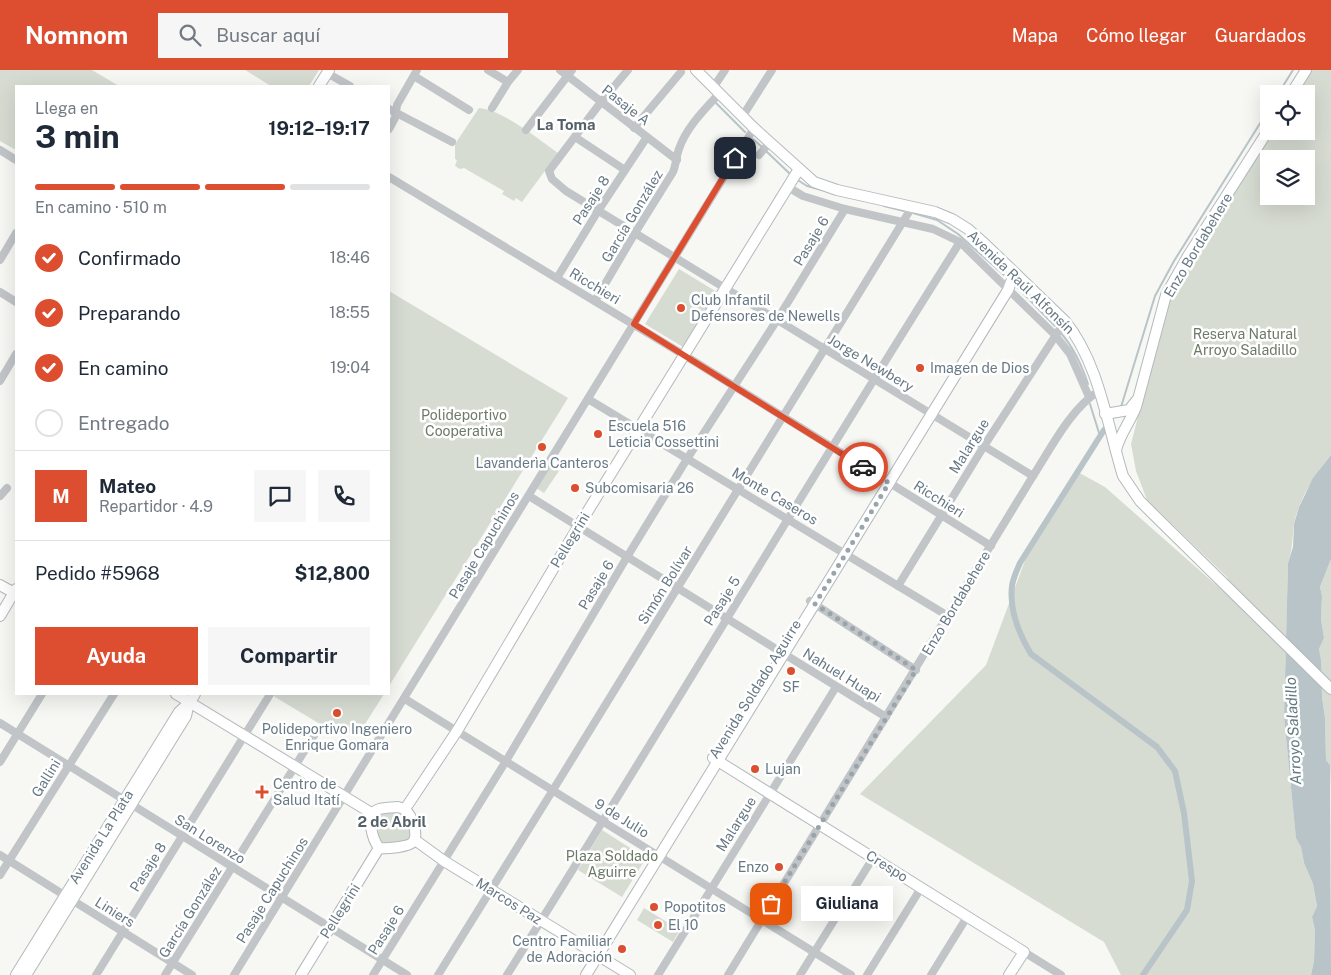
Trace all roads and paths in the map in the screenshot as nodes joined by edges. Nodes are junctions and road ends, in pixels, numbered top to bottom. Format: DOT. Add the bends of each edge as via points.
graph roads {
  1 [pos="488,70"];
  2 [pos="518,70"];
  3 [pos="560,70"];
  4 [pos="628,70"];
  5 [pos="696,70"];
  6 [pos="725,70"];
  7 [pos="772,70"];
  8 [pos="1306,70"];
  9 [pos="328,72"];
  10 [pos="681,72"];
  11 [pos="416,73"];
  12 [pos="570,73"];
  13 [pos="508,82"];
  14 [pos="320,85"];
  15 [pos="348,85"];
  16 [pos="1297,85"];
  17 [pos="716,91"];
  18 [pos="601,102"];
  19 [pos="492,108"];
  20 [pos="469,110"];
  21 [pos="392,111"];
  22 [pos="742,117"];
  23 [pos="390,127"];
  24 [pos="634,128"];
  25 [pos="754,128"];
  26 [pos="526,130"];
  27 [pos="575,137"];
  28 [pos="647,137"];
  29 [pos="1262,140"];
  30 [pos="452,142"];
  31 [pos="0,150"];
  32 [pos="15,159"];
  33 [pos="677,160"];
  34 [pos="799,169"];
  35 [pos="625,170"];
  36 [pos="390,178"];
  37 [pos="788,187"];
  38 [pos="912,207"];
  39 [pos="845,209"];
  40 [pos="598,211"];
  41 [pos="902,223"];
  42 [pos="635,233"];
  43 [pos="15,235"];
  44 [pos="960,242"];
  45 [pos="674,257"];
  46 [pos="0,260"];
  47 [pos="557,278"];
  48 [pos="1010,283"];
  49 [pos="725,288"];
  50 [pos="0,292"];
  51 [pos="15,301"];
  52 [pos="595,301"];
  53 [pos="777,320"];
  54 [pos="1065,321"];
  55 [pos="634,324"];
  56 [pos="1055,335"];
  57 [pos="825,349"];
  58 [pos="684,354"];
  59 [pos="15,356"];
  60 [pos="873,378"];
  61 [pos="0,381"];
  62 [pos="734,386"];
  63 [pos="1099,391"];
  64 [pos="1089,397"];
  65 [pos="1138,398"];
  66 [pos="588,400"];
  67 [pos="929,412"];
  68 [pos="783,417"];
  69 [pos="1106,418"];
  70 [pos="1125,428"];
  71 [pos="638,430"];
  72 [pos="984,446"];
  73 [pos="831,447"];
  74 [pos="1116,452"];
  75 [pos="687,459"];
  76 [pos="1033,476"];
  77 [pos="887,481"];
  78 [pos="7,488"];
  79 [pos="738,489"];
  80 [pos="0,496"];
  81 [pos="528,496"];
  82 [pos="941,515"];
  83 [pos="787,518"];
  84 [pos="578,527"];
  85 [pos="991,546"];
  86 [pos="843,552"];
  87 [pos="627,557"];
  88 [pos="0,585"];
  89 [pos="898,586"];
  90 [pos="678,588"];
  91 [pos="15,592"];
  92 [pos="812,602"];
  93 [pos="0,616"];
  94 [pos="948,616"];
  95 [pos="726,618"];
  96 [pos="781,652"];
  97 [pos="916,670"];
  98 [pos="836,687"];
  99 [pos="1330,689"];
  100 [pos="41,695"];
  101 [pos="113,695"];
  102 [pos="269,696"];
  103 [pos="192,698"];
  104 [pos="405,698"];
  105 [pos="886,717"];
  106 [pos="0,723"];
  107 [pos="457,730"];
  108 [pos="17,734"];
  109 [pos="315,734"];
  110 [pos="245,736"];
  111 [pos="715,760"];
  112 [pos="506,761"];
  113 [pos="0,762"];
  114 [pos="69,766"];
  115 [pos="296,767"];
  116 [pos="553,790"];
  117 [pos="770,794"];
  118 [pos="344,797"];
  119 [pos="128,802"];
  120 [pos="405,809"];
  121 [pos="373,814"];
  122 [pos="603,821"];
  123 [pos="820,825"];
  124 [pos="182,836"];
  125 [pos="415,840"];
  126 [pos="379,848"];
  127 [pos="656,854"];
  128 [pos="0,855"];
  129 [pos="873,858"];
  130 [pos="9,861"];
  131 [pos="444,861"];
  132 [pos="232,867"];
  133 [pos="0,875"];
  134 [pos="711,888"];
  135 [pos="921,888"];
  136 [pos="490,889"];
  137 [pos="69,898"];
  138 [pos="282,898"];
  139 [pos="967,917"];
  140 [pos="541,920"];
  141 [pos="762,920"];
  142 [pos="330,928"];
  143 [pos="123,932"];
  144 [pos="814,952"];
  145 [pos="1024,952"];
  146 [pos="595,953"];
  147 [pos="382,960"];
  148 [pos="172,963"];
  149 [pos="16,975"];
  150 [pos="26,975"];
  151 [pos="96,975"];
  152 [pos="164,975"];
  153 [pos="192,975"];
  154 [pos="234,975"];
  155 [pos="301,975"];
  156 [pos="373,975"];
  157 [pos="406,975"];
  158 [pos="438,975"];
  159 [pos="507,975"];
  160 [pos="578,975"];
  161 [pos="586,975"];
  162 [pos="630,975"];
  163 [pos="658,975"];
  164 [pos="728,975"];
  165 [pos="800,975"];
  166 [pos="851,975"];
  167 [pos="867,975"];
  168 [pos="931,975"];
  169 [pos="1009,975"];
  170 [pos="1061,975"];
  1 -- 13 [label="street"];
  2 -- 13 [label="street"];
  3 -- 12 [label="street, Pasaje A"];
  4 -- 18 [label="street"];
  5 -- 17 [label="street, Avenida Raúl Alfonsín"];
  6 -- 17 [label="street, García González"];
  7 -- 22 [label="street"];
  8 -- 16 [label="street"];
  9 -- 14 [label="street"];
  9 -- 15 [label="street"];
  10 -- 24 [label="street"];
  11 -- 20 [label="street"];
  11 -- 21 [label="street"];
  12 -- 18 [label="street, Pasaje A"];
  12 -- 26 [label="street"];
  13 -- 19 [label="street"];
  17 -- 22 [label="street, Avenida Raúl Alfonsín"];
  17 -- 33 [label="street, García González" via="688,131 678,150"];
  18 -- 24 [label="street, Pasaje A"];
  18 -- 27 [label="street"];
  21 -- 23 [label="street" via="395,118"];
  21 -- 30 [label="street"];
  22 -- 25 [label="street, Avenida Raúl Alfonsín"];
  24 -- 28 [label="street, Pasaje A"];
  25 -- 34 [label="street, Avenida Raúl Alfonsín" via="764,149"];
  25 -- 45 [label="street, Pasaje Capuchinos"];
  27 -- 35 [label="street"];
  27 -- 40 [label="street, Jorge Newbery" via="549,171 552,179 566,191"];
  28 -- 33 [label="street, Pasaje A"];
  28 -- 35 [label="street, Pasaje 8"];
  29 -- 65 [label="street, Enzo Bordabehere" via="1166,295"];
  31 -- 32 [label="street"];
  33 -- 42 [label="street, García González" via="673,172"];
  34 -- 37 [label="street, Pellegrini"];
  34 -- 38 [label="street, Avenida Raúl Alfonsín" via="814,182 837,190"];
  35 -- 40 [label="street, Pasaje 8"];
  36 -- 47 [label="street, Ricchieri"];
  37 -- 39 [label="street" via="803,196"];
  37 -- 49 [label="street, Pellegrini"];
  38 -- 41 [label="street, Simón Bolívar"];
  38 -- 48 [label="street, Avenida Raúl Alfonsín" via="936,212 968,229"];
  39 -- 41 [label="street"];
  39 -- 53 [label="street, Pasaje 6"];
  40 -- 42 [label="street, Jorge Newbery"];
  40 -- 47 [label="street, Pasaje 8"];
  41 -- 44 [label="street" via="941,232"];
  41 -- 57 [label="street, Simón Bolívar"];
  42 -- 45 [label="street, Jorge Newbery"];
  42 -- 52 [label="street, García González"];
  43 -- 46 [label="street"];
  44 -- 48 [label="street"];
  44 -- 60 [label="street, Pasaje 5"];
  45 -- 49 [label="street, Jorge Newbery"];
  45 -- 55 [label="street, Pasaje Capuchinos"];
  47 -- 52 [label="street, Ricchieri"];
  48 -- 54 [label="street, Avenida Raúl Alfonsín"];
  48 -- 56 [label="street"];
  48 -- 67 [label="street, Avenida Soldado Aguirre"];
  49 -- 53 [label="street, Jorge Newbery"];
  49 -- 58 [label="street, Pellegrini"];
  50 -- 51 [label="street"];
  52 -- 55 [label="street, Ricchieri"];
  53 -- 57 [label="street, Jorge Newbery"];
  53 -- 62 [label="street, Pasaje 6"];
  54 -- 56 [label="street, Malargue"];
  54 -- 63 [label="street, Avenida Raúl Alfonsín" via="1084,348"];
  55 -- 58 [label="street, Ricchieri"];
  55 -- 66 [label="street, Pasaje Capuchinos"];
  56 -- 64 [label="street" via="1070,354"];
  56 -- 72 [label="street, Malargue"];
  57 -- 60 [label="street, Jorge Newbery"];
  57 -- 68 [label="street, Simón Bolívar"];
  58 -- 62 [label="street, Ricchieri"];
  58 -- 71 [label="street, Pellegrini"];
  59 -- 61 [label="street"];
  60 -- 67 [label="street, Jorge Newbery"];
  60 -- 73 [label="street, Pasaje 5"];
  62 -- 68 [label="street, Ricchieri"];
  62 -- 75 [label="street, Pasaje 6"];
  63 -- 64 [label="street, Enzo Bordabehere"];
  63 -- 69 [label="street, Avenida Raúl Alfonsín"];
  64 -- 76 [label="street, Enzo Bordabehere" via="1078,407"];
  65 -- 69 [label="street" via="1129,410"];
  65 -- 70 [label="street, Enzo Bordabehere" via="1132,419"];
  66 -- 71 [label="street, Monte Caseros"];
  66 -- 81 [label="street, Pasaje Capuchinos"];
  67 -- 72 [label="street, Jorge Newbery"];
  67 -- 77 [label="street, Avenida Soldado Aguirre"];
  68 -- 73 [label="street, Ricchieri"];
  68 -- 79 [label="street, Simón Bolívar"];
  69 -- 70 [label="street" via="1114,427"];
  69 -- 74 [label="street, Avenida Raúl Alfonsín"];
  70 -- 74 [label="street, Enzo Bordabehere"];
  71 -- 75 [label="street, Monte Caseros"];
  71 -- 84 [label="street, Pellegrini"];
  72 -- 76 [label="street, Jorge Newbery"];
  72 -- 82 [label="street, Malargue"];
  73 -- 77 [label="street, Ricchieri"];
  73 -- 83 [label="street, Pasaje 5"];
  74 -- 99 [label="street, Avenida Raúl Alfonsín" via="1123,476 1140,501"];
  75 -- 79 [label="street, Monte Caseros"];
  75 -- 87 [label="street, Pasaje 6"];
  76 -- 85 [label="street, Enzo Bordabehere"];
  77 -- 82 [label="street, Ricchieri"];
  77 -- 86 [label="street, Avenida Soldado Aguirre"];
  78 -- 80 [label="street"];
  79 -- 83 [label="street, Monte Caseros"];
  79 -- 90 [label="street, Simón Bolívar"];
  81 -- 84 [label="street, Nahuel Huapi"];
  81 -- 104 [label="street, Pasaje Capuchinos"];
  82 -- 85 [label="street, Ricchieri"];
  82 -- 89 [label="street, Malargue"];
  83 -- 86 [label="street, Monte Caseros"];
  83 -- 95 [label="street, Pasaje 5"];
  84 -- 87 [label="street, Nahuel Huapi"];
  84 -- 107 [label="street, Pellegrini"];
  85 -- 94 [label="street, Enzo Bordabehere"];
  86 -- 89 [label="street, Monte Caseros"];
  86 -- 92 [label="street, Avenida Soldado Aguirre"];
  87 -- 90 [label="street, Nahuel Huapi"];
  87 -- 112 [label="street, Pasaje 6"];
  88 -- 91 [label="street"];
  89 -- 94 [label="street, Monte Caseros"];
  90 -- 95 [label="street, Nahuel Huapi"];
  90 -- 116 [label="street, Simón Bolívar"];
  91 -- 93 [label="street"];
  92 -- 96 [label="street, Avenida Soldado Aguirre"];
  92 -- 97 [label="street"];
  94 -- 97 [label="street, Enzo Bordabehere"];
  95 -- 96 [label="street, Nahuel Huapi"];
  95 -- 122 [label="street, Pasaje 5"];
  96 -- 98 [label="street, Nahuel Huapi"];
  96 -- 111 [label="street, Avenida Soldado Aguirre"];
  97 -- 105 [label="street, Enzo Bordabehere"];
  98 -- 105 [label="street, Nahuel Huapi"];
  98 -- 117 [label="street, Malargue"];
  100 -- 108 [label="street"];
  101 -- 114 [label="street, Gallini"];
  102 -- 110 [label="street, Pasaje 8"];
  103 -- 110 [label="street"];
  103 -- 119 [label="street, Avenida La Plata" via="179,712"];
  104 -- 107 [label="street, 9 de Julio"];
  104 -- 118 [label="street, Pasaje Capuchinos"];
  105 -- 123 [label="street, Enzo Bordabehere"];
  106 -- 108 [label="street, San Lorenzo"];
  107 -- 112 [label="street, 9 de Julio"];
  107 -- 120 [label="street, Pellegrini"];
  108 -- 113 [label="street"];
  108 -- 114 [label="street, San Lorenzo"];
  109 -- 115 [label="street, García González"];
  110 -- 115 [label="street"];
  110 -- 124 [label="street, Pasaje 8"];
  111 -- 117 [label="street, Crespo"];
  111 -- 127 [label="street, Avenida Soldado Aguirre"];
  112 -- 116 [label="street, 9 de Julio"];
  112 -- 131 [label="street, Pasaje 6"];
  114 -- 119 [label="street, San Lorenzo"];
  114 -- 130 [label="street, Gallini"];
  115 -- 118 [label="street"];
  115 -- 132 [label="street, García González"];
  116 -- 122 [label="street, 9 de Julio"];
  116 -- 136 [label="street, Simón Bolívar"];
  117 -- 123 [label="street, Crespo"];
  117 -- 134 [label="street, Malargue"];
  118 -- 121 [label="street"];
  118 -- 138 [label="street, Pasaje Capuchinos"];
  119 -- 124 [label="street, San Lorenzo"];
  119 -- 137 [label="street, Avenida La Plata"];
  120 -- 121 [label="street" via="377,810"];
  120 -- 125 [label="street" via="410,815"];
  121 -- 126 [label="street" via="374,839"];
  122 -- 127 [label="street, 9 de Julio"];
  122 -- 140 [label="street, Pasaje 5"];
  123 -- 129 [label="street, Crespo"];
  123 -- 141 [label="street, Enzo Bordabehere"];
  124 -- 132 [label="street, San Lorenzo"];
  124 -- 143 [label="street, Pasaje 8"];
  125 -- 126 [label="street" via="388,849"];
  125 -- 131 [label="street, Marcos Paz"];
  126 -- 142 [label="street, Pellegrini"];
  127 -- 134 [label="street, 9 de Julio"];
  127 -- 146 [label="street, Avenida Soldado Aguirre"];
  128 -- 130 [label="street, Liniers"];
  129 -- 135 [label="street, Crespo"];
  129 -- 144 [label="street"];
  130 -- 133 [label="street, Gallini"];
  130 -- 137 [label="street, Liniers"];
  131 -- 136 [label="street, Marcos Paz"];
  131 -- 147 [label="street, Pasaje 6"];
  132 -- 138 [label="street, San Lorenzo"];
  132 -- 148 [label="street, García González"];
  134 -- 141 [label="street, 9 de Julio"];
  134 -- 163 [label="street, Malargue"];
  135 -- 139 [label="street, Crespo"];
  135 -- 167 [label="street"];
  136 -- 140 [label="street, Marcos Paz"];
  136 -- 158 [label="street, Simón Bolívar"];
  137 -- 143 [label="street, Liniers"];
  137 -- 149 [label="street, Avenida La Plata"];
  137 -- 150 [label="street, Avenida La Plata"];
  138 -- 142 [label="street, San Lorenzo"];
  138 -- 154 [label="street, Pasaje Capuchinos"];
  139 -- 145 [label="street, Crespo"];
  139 -- 168 [label="street"];
  140 -- 146 [label="street, Marcos Paz"];
  140 -- 159 [label="street, Pasaje 5"];
  141 -- 144 [label="street, 9 de Julio"];
  141 -- 164 [label="street, Enzo Bordabehere"];
  142 -- 147 [label="street, San Lorenzo"];
  142 -- 155 [label="street, Pellegrini"];
  143 -- 148 [label="street, Liniers"];
  143 -- 151 [label="street, Pasaje 8"];
  144 -- 165 [label="street"];
  144 -- 166 [label="street, 9 de Julio"];
  145 -- 169 [label="street"];
  145 -- 170 [label="street, Crespo"];
  146 -- 160 [label="street, Avenida Soldado Aguirre"];
  146 -- 161 [label="street, Avenida Soldado Aguirre"];
  146 -- 162 [label="street, Marcos Paz"];
  147 -- 156 [label="street, Pasaje 6"];
  147 -- 157 [label="street, San Lorenzo"];
  148 -- 152 [label="street, García González"];
  148 -- 153 [label="street, Liniers"];
}
